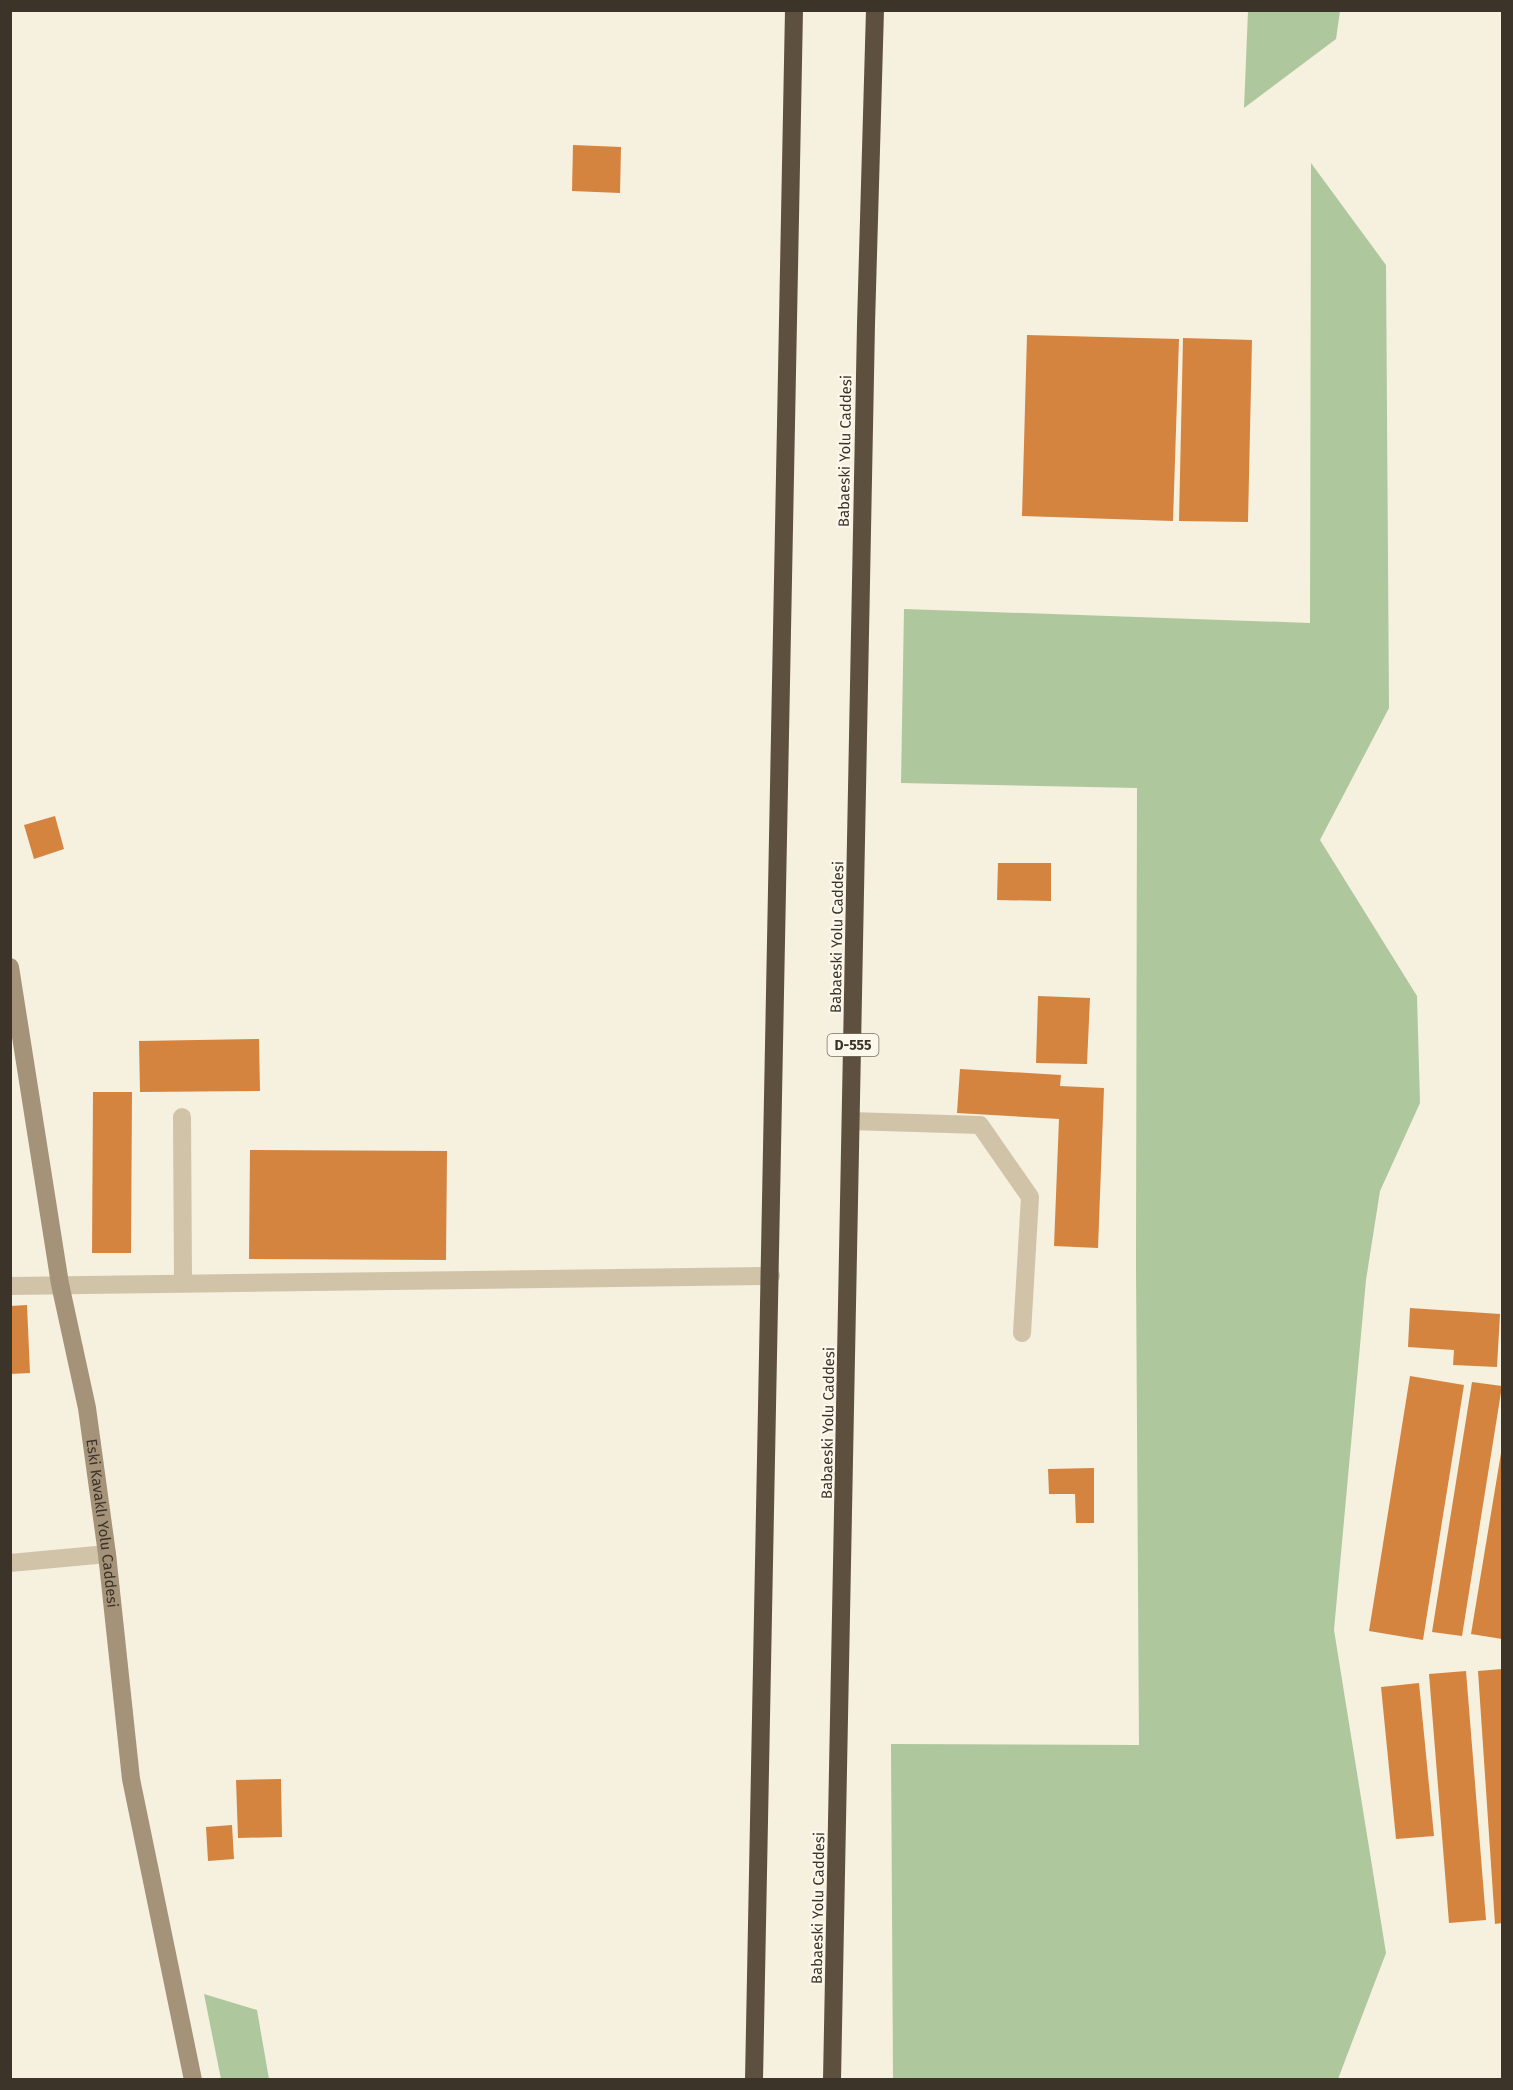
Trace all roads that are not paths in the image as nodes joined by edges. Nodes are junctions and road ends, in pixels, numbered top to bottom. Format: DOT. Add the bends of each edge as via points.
graph roads {
  1 [pos="794,10"];
  2 [pos="875,10"];
  3 [pos="10,967"];
  4 [pos="182,1117"];
  5 [pos="851,1121"];
  6 [pos="771,1276"];
  7 [pos="183,1282"];
  8 [pos="60,1284"];
  9 [pos="10,1286"];
  10 [pos="1022,1334"];
  11 [pos="107,1554"];
  12 [pos="10,1563"];
  13 [pos="193,2079"];
  14 [pos="754,2079"];
  15 [pos="832,2079"];
  1 -- 6 [label="highway"];
  2 -- 5 [label="highway, Babaeski Yolu Caddesi / D-555"];
  3 -- 8 [label="street, Eski Kavaklı Yolu Caddesi"];
  4 -- 7 [label="street"];
  5 -- 10 [label="street" via="980,1125 1030,1197"];
  5 -- 15 [label="highway, Babaeski Yolu Caddesi / D-555"];
  6 -- 7 [label="street"];
  6 -- 14 [label="highway"];
  7 -- 8 [label="street"];
  8 -- 9 [label="street"];
  8 -- 11 [label="street, Eski Kavaklı Yolu Caddesi" via="87,1408"];
  11 -- 12 [label="street"];
  11 -- 13 [label="street, Eski Kavaklı Yolu Caddesi" via="131,1779"];
}
